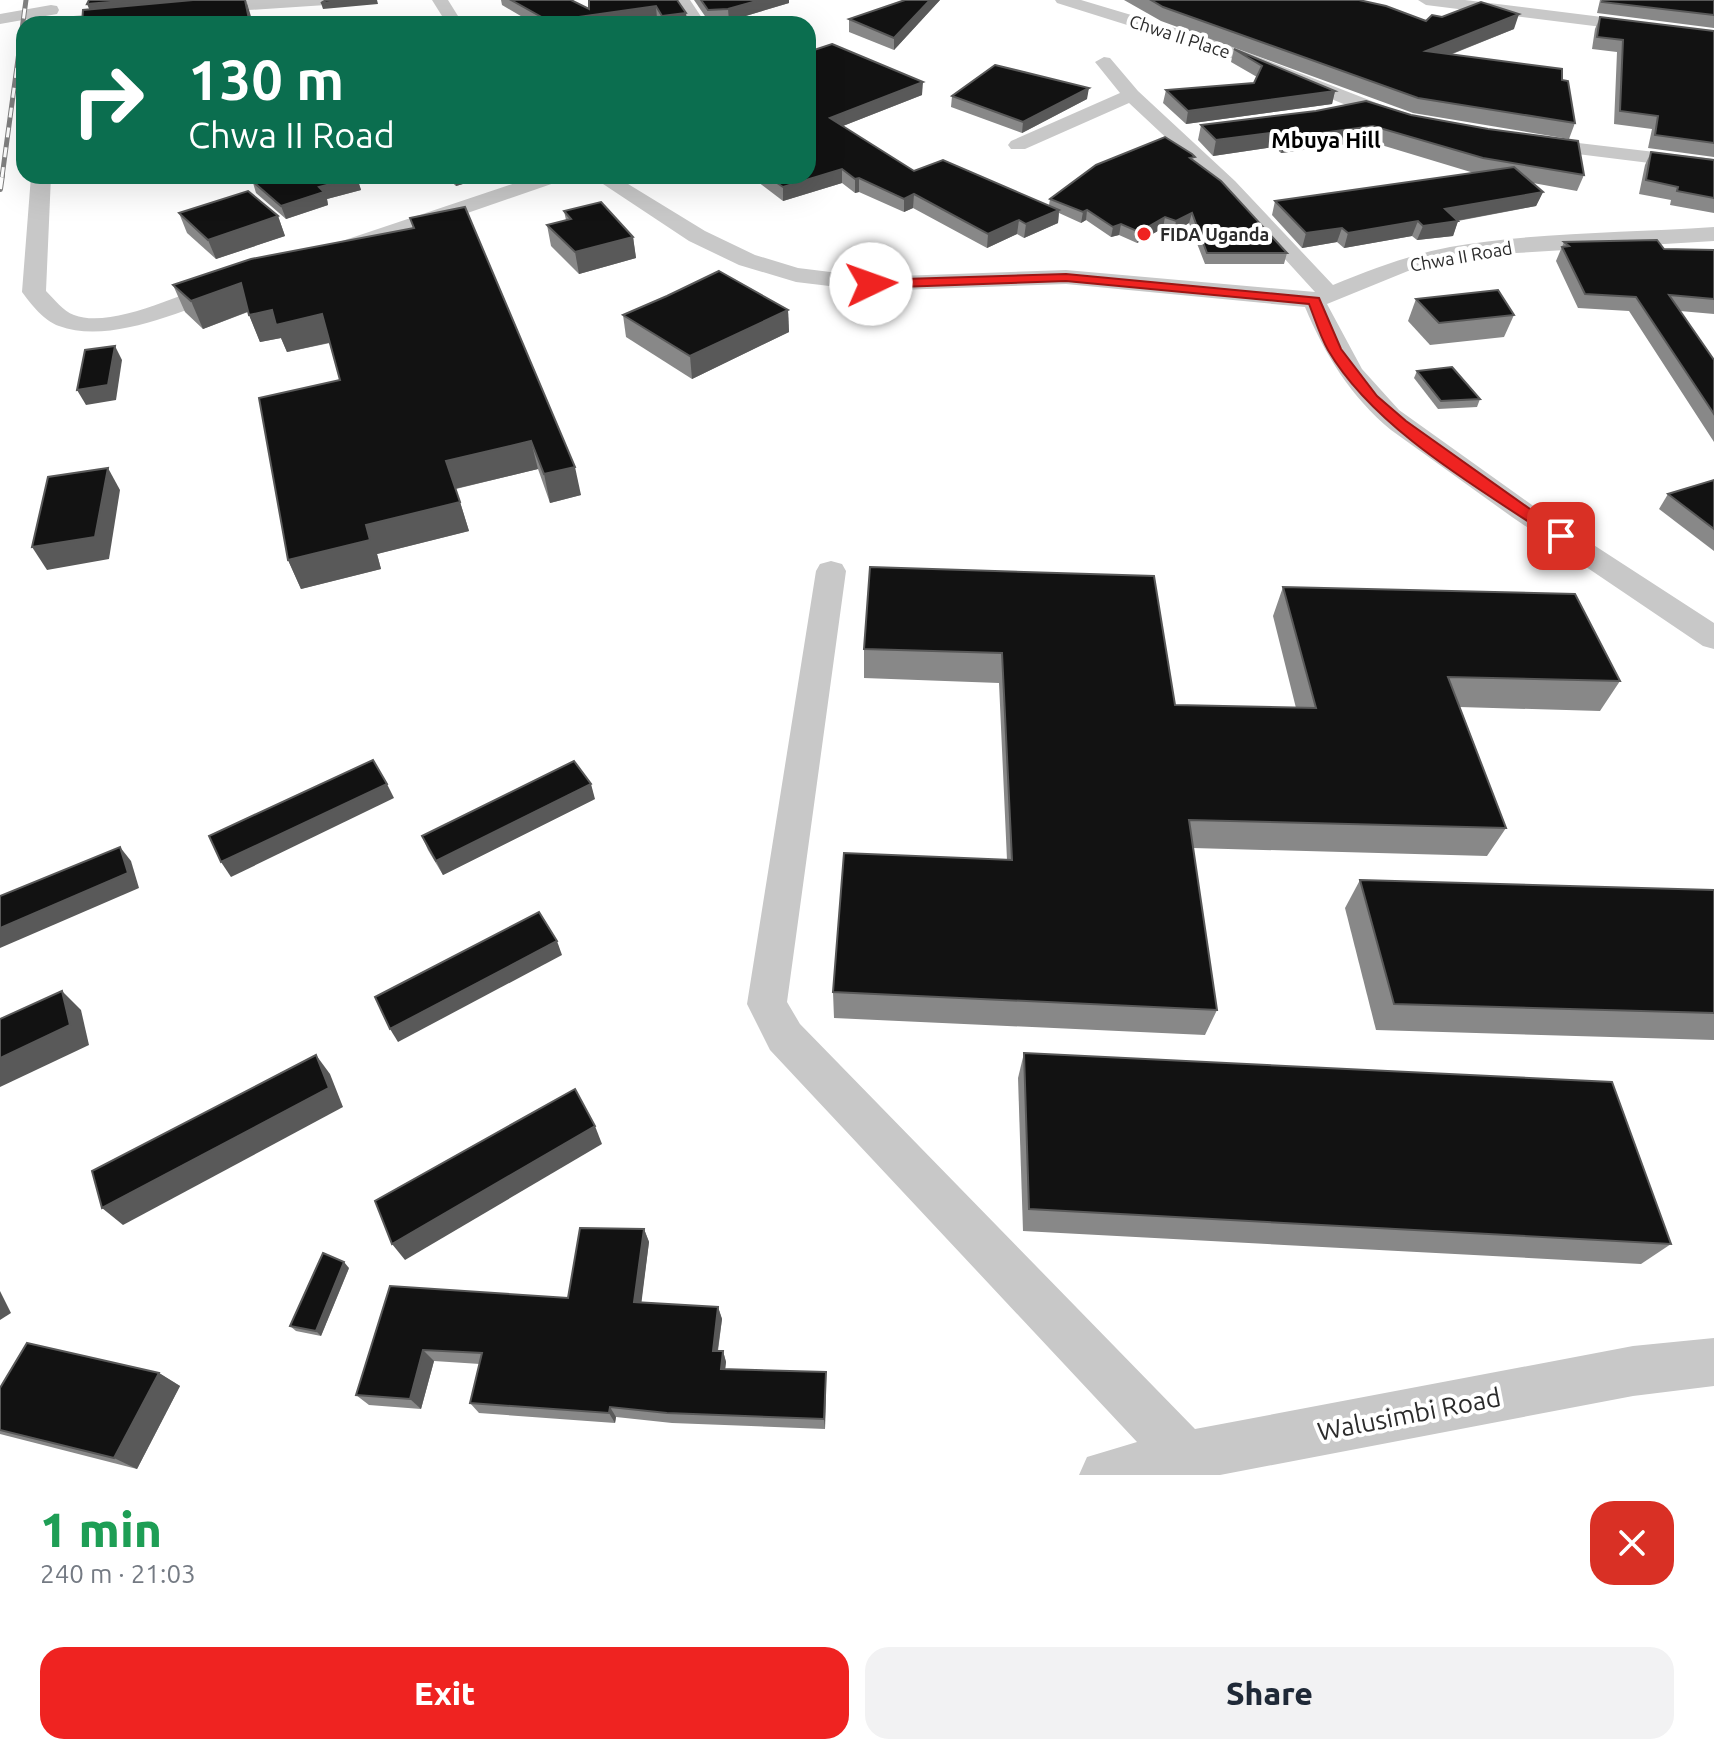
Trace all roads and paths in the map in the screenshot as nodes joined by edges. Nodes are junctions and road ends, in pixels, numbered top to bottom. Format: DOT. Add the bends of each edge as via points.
graph roads {
  1 [pos="326,0"];
  2 [pos="1063,0"];
  3 [pos="1426,0"];
  4 [pos="182,9"];
  5 [pos="140,13"];
  6 [pos="54,14"];
  7 [pos="32,16"];
  8 [pos="1714,36"];
  9 [pos="1104,62"];
  10 [pos="1131,95"];
  11 [pos="1362,107"];
  12 [pos="1325,115"];
  13 [pos="1422,124"];
  14 [pos="1205,130"];
  15 [pos="1174,134"];
  16 [pos="1518,142"];
  17 [pos="1018,145"];
  18 [pos="1714,165"];
  19 [pos="41,184"];
  20 [pos="532,184"];
  21 [pos="614,184"];
  22 [pos="1714,234"];
  23 [pos="318,256"];
  24 [pos="243,282"];
  25 [pos="1322,297"];
  26 [pos="831,571"];
  27 [pos="1714,638"];
  28 [pos="1714,1362"];
  29 [pos="1186,1456"];
  30 [pos="1105,1475"];
  1 -- 4 [label="street"];
  2 -- 11 [label="street, Chwa II Place" via="1217,47"];
  3 -- 8 [label="street"];
  5 -- 6 [label="street"];
  6 -- 7 [label="street"];
  9 -- 10 [label="street"];
  10 -- 15 [label="street"];
  10 -- 17 [label="street"];
  11 -- 12 [label="street"];
  11 -- 13 [label="street, Chwa II Place"];
  14 -- 15 [label="street"];
  15 -- 25 [label="street" via="1228,185"];
  16 -- 18 [label="street"];
  19 -- 24 [label="street" via="34,292 68,322 124,321"];
  20 -- 23 [label="street"];
  21 -- 25 [label="street" via="720,250 796,275 871,284 1066,277"];
  22 -- 25 [label="street, Chwa II Road" via="1450,254 1400,266"];
  25 -- 27 [label="street" via="1335,349 1372,399 1484,485"];
  26 -- 29 [label="street" via="767,1004 785,1037"];
  28 -- 29 [label="street, Walusimbi Road" via="1633,1371"];
  29 -- 30 [label="street, Walusimbi Road"];
}
